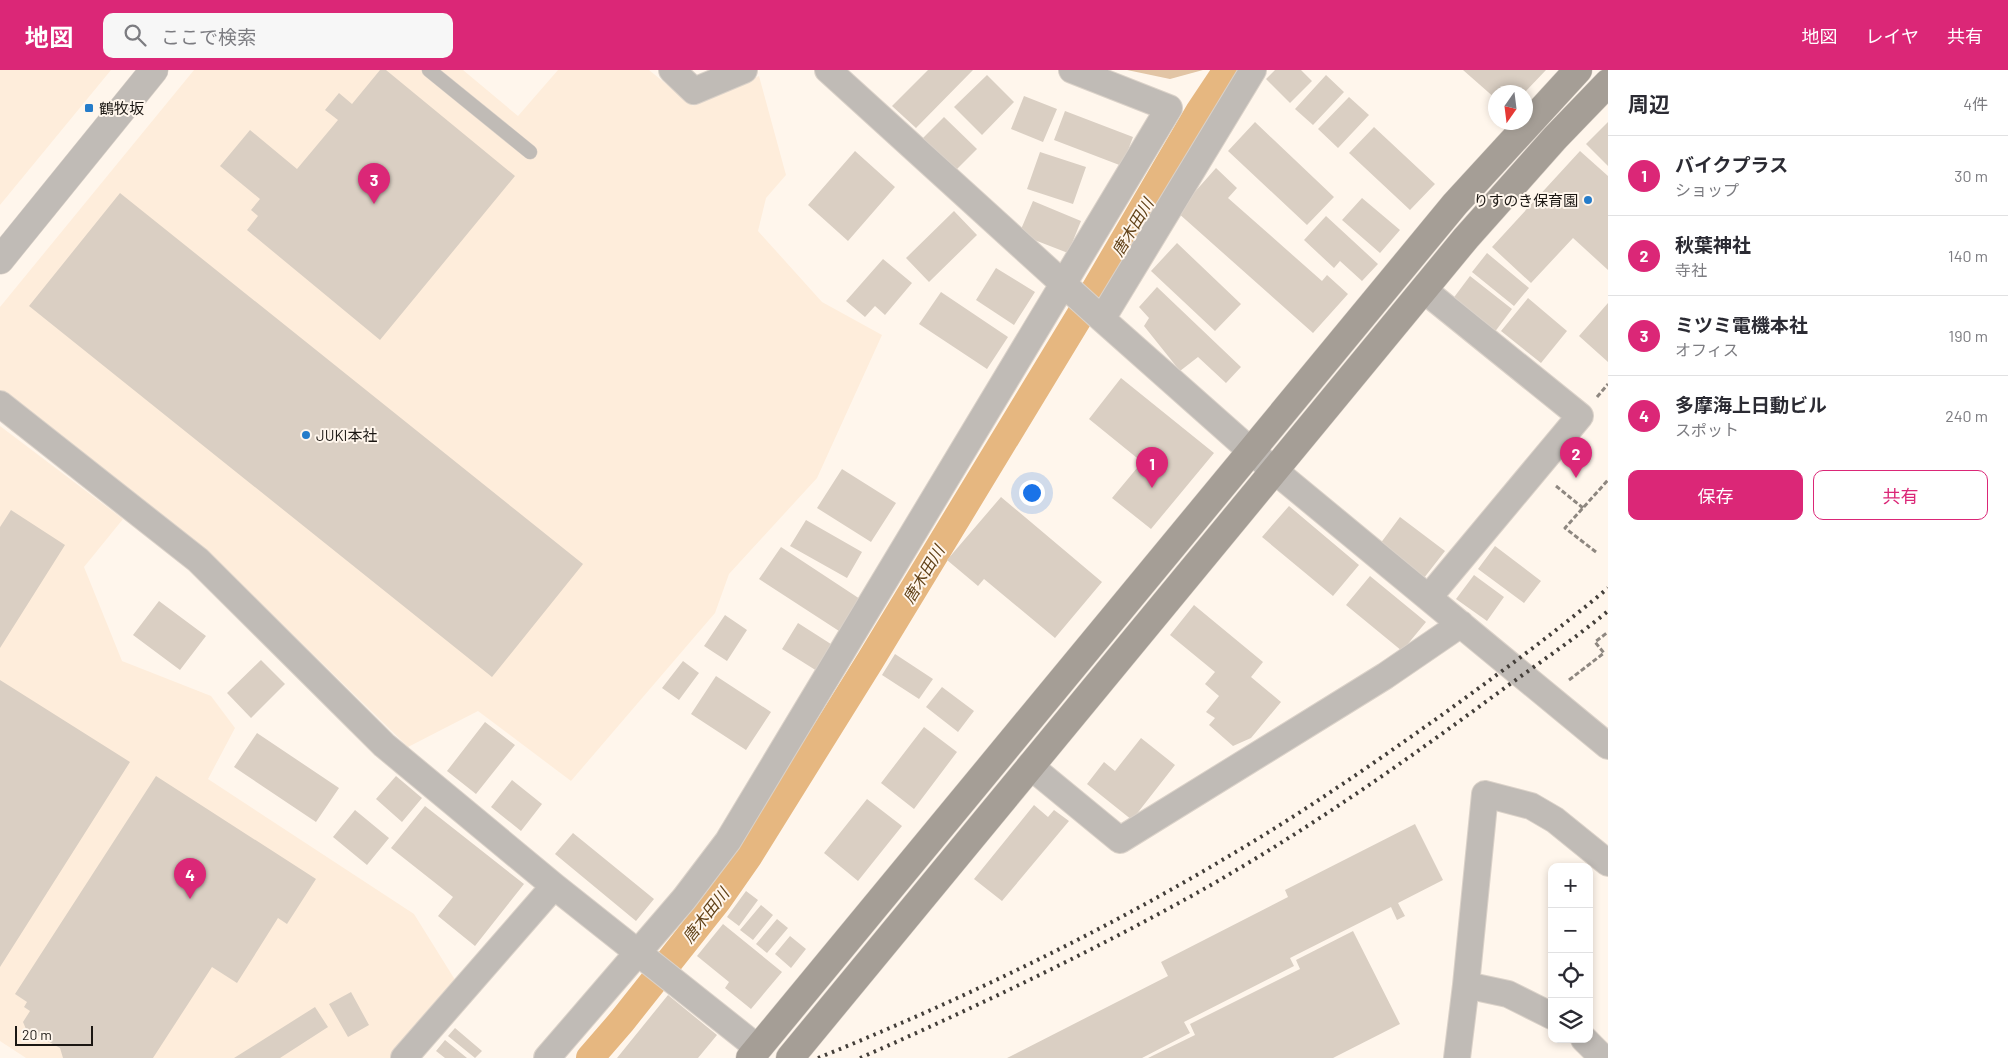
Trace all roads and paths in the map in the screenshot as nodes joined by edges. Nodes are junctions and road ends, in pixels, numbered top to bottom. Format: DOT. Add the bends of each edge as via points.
graph roads {
  1 [pos="154,70"];
  2 [pos="429,70"];
  3 [pos="672,70"];
  4 [pos="744,70"];
  5 [pos="828,70"];
  6 [pos="1072,70"];
  7 [pos="1253,70"];
  8 [pos="1578,70"];
  9 [pos="1608,83"];
  10 [pos="530,152"];
  11 [pos="0,260"];
  12 [pos="1067,288"];
  13 [pos="1424,290"];
  14 [pos="1098,316"];
  15 [pos="0,404"];
  16 [pos="1252,452"];
  17 [pos="1536,470"];
  18 [pos="1276,471"];
  19 [pos="1608,480"];
  20 [pos="1583,508"];
  21 [pos="1596,552"];
  22 [pos="1429,597"];
  23 [pos="1461,624"];
  24 [pos="1608,632"];
  25 [pos="1548,696"];
  26 [pos="1608,746"];
  27 [pos="1030,766"];
  28 [pos="1608,863"];
  29 [pos="554,886"];
  30 [pos="644,955"];
  31 [pos="1466,985"];
  32 [pos="1548,1014"];
  33 [pos="1588,1043"];
  34 [pos="754,1053"];
  35 [pos="404,1058"];
  36 [pos="547,1058"];
  37 [pos="790,1058"];
  38 [pos="1457,1058"];
  39 [pos="1603,1058"];
  1 -- 11 [label="street"];
  2 -- 10 [label="lane"];
  3 -- 4 [label="street" via="694,91"];
  5 -- 12 [label="street"];
  6 -- 12 [label="street" via="1169,108"];
  7 -- 14 [label="street"];
  8 -- 16 [label="main road" via="1455,204"];
  9 -- 13 [label="main road" via="1506,191"];
  12 -- 14 [label="street"];
  12 -- 30 [label="street" via="728,841"];
  13 -- 17 [label="street" via="1580,416"];
  13 -- 18 [label="main road"];
  14 -- 16 [label="street"];
  15 -- 29 [label="street" via="198,560 384,745"];
  16 -- 18 [label="street"];
  16 -- 34 [label="main road"];
  17 -- 20 [label="path"];
  17 -- 22 [label="street"];
  18 -- 22 [label="street"];
  18 -- 27 [label="main road"];
  19 -- 20 [label="path"];
  20 -- 21 [label="path" via="1565,528"];
  22 -- 23 [label="street"];
  23 -- 25 [label="street"];
  23 -- 27 [label="street" via="1385,676 1120,840"];
  24 -- 25 [label="path" via="1595,642 1604,653"];
  25 -- 26 [label="street"];
  27 -- 37 [label="main road"];
  28 -- 31 [label="street" via="1555,820 1531,806 1485,794"];
  29 -- 30 [label="street"];
  29 -- 35 [label="street"];
  30 -- 34 [label="street"];
  30 -- 36 [label="street"];
  31 -- 32 [label="street" via="1508,994"];
  31 -- 38 [label="street"];
  33 -- 39 [label="street"];
}
